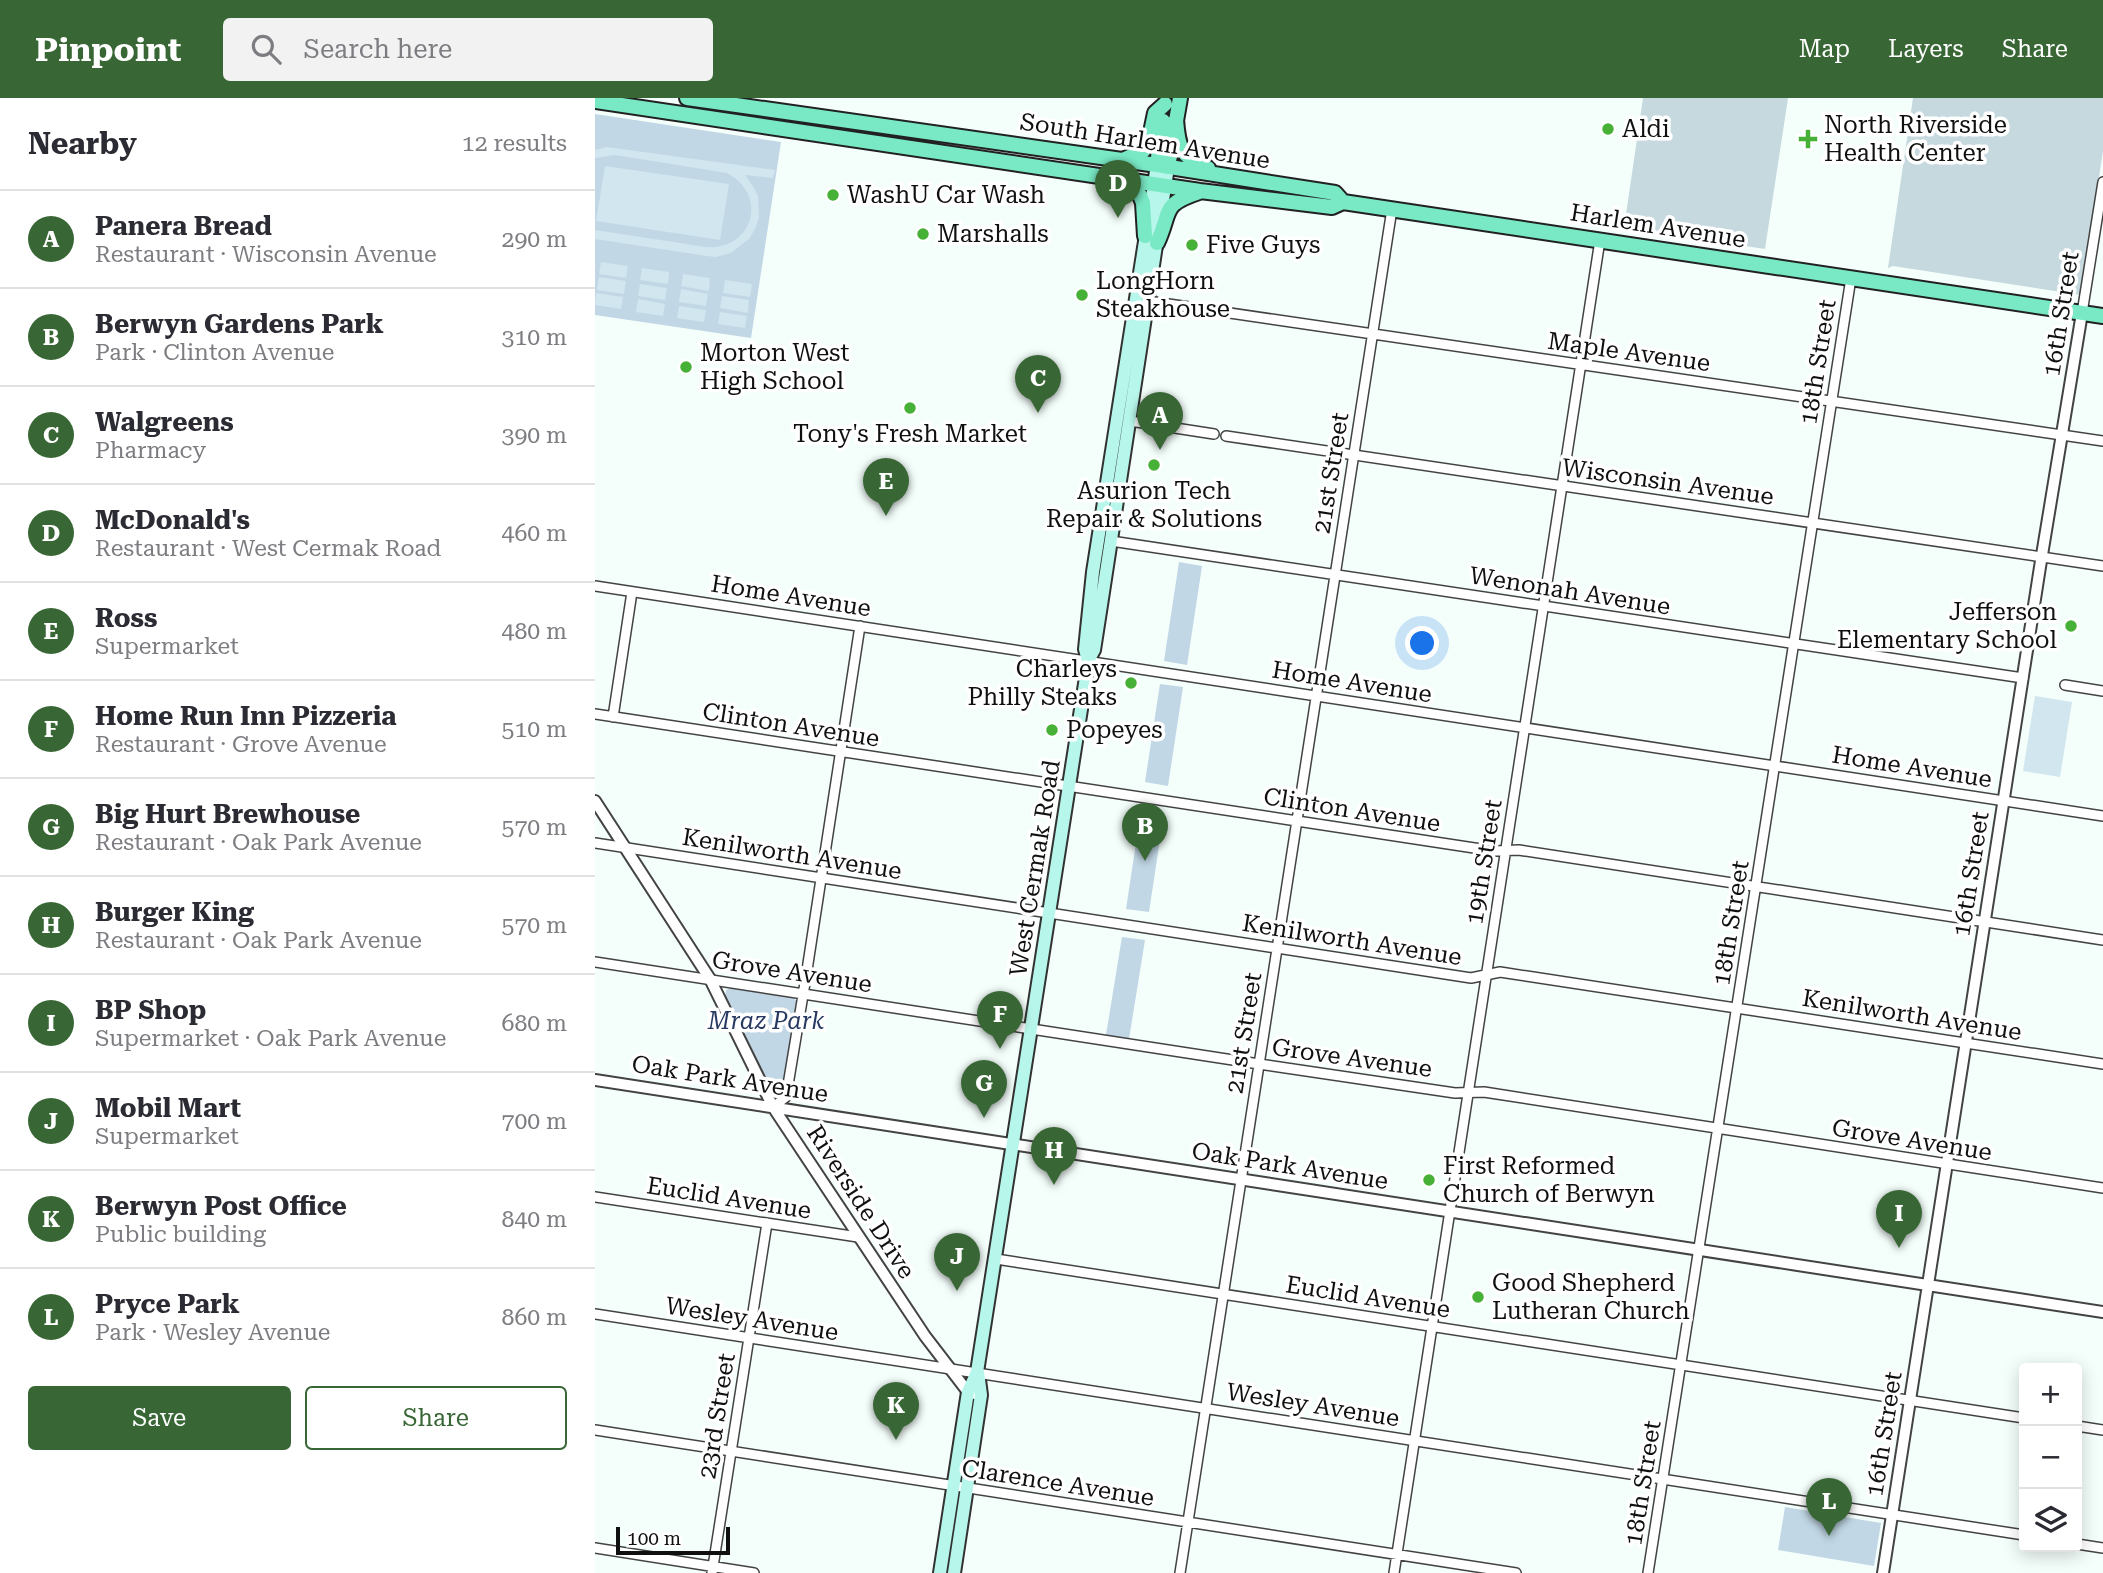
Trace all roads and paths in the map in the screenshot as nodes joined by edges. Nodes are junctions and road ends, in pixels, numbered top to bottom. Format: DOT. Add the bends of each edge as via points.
graph roads {
  1 [pos="687,98"];
  2 [pos="1180,98"];
  3 [pos="595,101"];
  4 [pos="615,101"];
  5 [pos="1166,101"];
  6 [pos="1177,119"];
  7 [pos="1122,160"];
  8 [pos="1163,166"];
  9 [pos="1225,175"];
  10 [pos="1113,178"];
  11 [pos="2103,182"];
  12 [pos="1159,185"];
  13 [pos="1200,191"];
  14 [pos="2102,201"];
  15 [pos="1343,202"];
  16 [pos="1392,209"];
  17 [pos="1151,240"];
  18 [pos="1600,240"];
  19 [pos="1851,278"];
  20 [pos="1148,301"];
  21 [pos="2083,313"];
  22 [pos="2103,316"];
  23 [pos="1372,334"];
  24 [pos="1580,364"];
  25 [pos="1832,401"];
  26 [pos="1130,421"];
  27 [pos="1214,433"];
  28 [pos="2062,435"];
  29 [pos="1226,436"];
  30 [pos="2103,441"];
  31 [pos="1354,454"];
  32 [pos="1562,485"];
  33 [pos="1813,523"];
  34 [pos="1111,541"];
  35 [pos="2042,557"];
  36 [pos="2103,566"];
  37 [pos="1335,575"];
  38 [pos="595,586"];
  39 [pos="632,592"];
  40 [pos="1543,606"];
  41 [pos="860,626"];
  42 [pos="1794,643"];
  43 [pos="1088,661"];
  44 [pos="2023,678"];
  45 [pos="2064,685"];
  46 [pos="2103,691"];
  47 [pos="1316,696"];
  48 [pos="595,714"];
  49 [pos="613,717"];
  50 [pos="1524,727"];
  51 [pos="841,752"];
  52 [pos="1775,766"];
  53 [pos="1069,786"];
  54 [pos="595,801"];
  55 [pos="2004,801"];
  56 [pos="2103,816"];
  57 [pos="1297,821"];
  58 [pos="595,843"];
  59 [pos="625,847"];
  60 [pos="1505,851"];
  61 [pos="822,878"];
  62 [pos="1756,886"];
  63 [pos="1049,914"];
  64 [pos="1985,922"];
  65 [pos="2103,940"];
  66 [pos="1277,948"];
  67 [pos="595,961"];
  68 [pos="1486,974"];
  69 [pos="710,979"];
  70 [pos="804,994"];
  71 [pos="1737,1008"];
  72 [pos="1031,1029"];
  73 [pos="1966,1043"];
  74 [pos="2103,1063"];
  75 [pos="1259,1064"];
  76 [pos="595,1080"];
  77 [pos="1467,1092"];
  78 [pos="773,1107"];
  79 [pos="1718,1128"];
  80 [pos="1014,1144"];
  81 [pos="1947,1165"];
  82 [pos="1241,1179"];
  83 [pos="2103,1188"];
  84 [pos="595,1197"];
  85 [pos="1449,1211"];
  86 [pos="767,1223"];
  87 [pos="858,1237"];
  88 [pos="1699,1250"];
  89 [pos="996,1259"];
  90 [pos="1928,1285"];
  91 [pos="1223,1294"];
  92 [pos="2103,1312"];
  93 [pos="595,1314"];
  94 [pos="1431,1326"];
  95 [pos="749,1337"];
  96 [pos="1681,1365"];
  97 [pos="948,1368"];
  98 [pos="978,1372"];
  99 [pos="975,1393"];
  100 [pos="1910,1400"];
  101 [pos="1205,1408"];
  102 [pos="2019,1417"];
  103 [pos="2082,1427"];
  104 [pos="595,1430"];
  105 [pos="2103,1430"];
  106 [pos="1413,1441"];
  107 [pos="731,1451"];
  108 [pos="1663,1479"];
  109 [pos="954,1486"];
  110 [pos="967,1488"];
  111 [pos="1892,1515"];
  112 [pos="1188,1522"];
  113 [pos="2019,1534"];
  114 [pos="2082,1545"];
  115 [pos="2103,1548"];
  116 [pos="595,1549"];
  117 [pos="1397,1555"];
  118 [pos="713,1570"];
  119 [pos="754,1573"];
  120 [pos="940,1573"];
  121 [pos="954,1573"];
  122 [pos="1180,1573"];
  123 [pos="1394,1573"];
  124 [pos="1516,1573"];
  125 [pos="1648,1573"];
  126 [pos="1883,1573"];
  1 -- 7 [label="main road, South Harlem Avenue"];
  2 -- 6 [label="main road"];
  3 -- 4 [label="main road, South Harlem Avenue"];
  4 -- 10 [label="main road, South Harlem Avenue"];
  5 -- 7 [label="main road" via="1155,113 1143,151"];
  5 -- 8 [label="main road"];
  6 -- 8 [label="main road"];
  6 -- 9 [label="main road" via="1183,153"];
  7 -- 8 [label="main road, South Harlem Avenue"];
  8 -- 9 [label="main road, South Harlem Avenue"];
  8 -- 12 [label="main road, West Cermak Road"];
  9 -- 15 [label="main road, South Harlem Avenue" via="1335,193"];
  10 -- 12 [label="main road, South Harlem Avenue"];
  10 -- 17 [label="main road" via="1140,195"];
  11 -- 14 [label="street, 16th Street"];
  12 -- 13 [label="main road, South Harlem Avenue"];
  12 -- 17 [label="main road, West Cermak Road"];
  13 -- 15 [label="main road, South Harlem Avenue" via="1332,208"];
  13 -- 17 [label="main road" via="1174,202 1165,226"];
  14 -- 21 [label="street, 16th Street"];
  15 -- 16 [label="main road, South Harlem Avenue"];
  16 -- 18 [label="main road, Harlem Avenue"];
  16 -- 23 [label="street, 21st Street"];
  17 -- 20 [label="main road, West Cermak Road"];
  17 -- 43 [label="main road, West Cermak Road" via="1093,572 1085,649"];
  18 -- 19 [label="main road, Harlem Avenue"];
  18 -- 24 [label="street, 19th Street"];
  19 -- 21 [label="main road, Harlem Avenue"];
  19 -- 25 [label="street, 18th Street"];
  20 -- 23 [label="street, Maple Avenue"];
  20 -- 26 [label="main road, West Cermak Road"];
  21 -- 22 [label="main road, Harlem Avenue"];
  21 -- 28 [label="street, 16th Street"];
  23 -- 24 [label="street, Maple Avenue"];
  23 -- 31 [label="street, 21st Street"];
  24 -- 25 [label="street, Maple Avenue"];
  24 -- 32 [label="street, 19th Street"];
  25 -- 28 [label="street, Maple Avenue"];
  25 -- 33 [label="street, 18th Street"];
  26 -- 27 [label="street"];
  26 -- 34 [label="main road, West Cermak Road"];
  28 -- 30 [label="street, Maple Avenue"];
  28 -- 35 [label="street, 16th Street"];
  29 -- 31 [label="street, Wisconsin Avenue"];
  31 -- 32 [label="street, Wisconsin Avenue"];
  31 -- 37 [label="street, 21st Street"];
  32 -- 33 [label="street, Wisconsin Avenue"];
  32 -- 40 [label="street, 19th Street"];
  33 -- 35 [label="street, Wisconsin Avenue"];
  33 -- 42 [label="street, 18th Street"];
  34 -- 37 [label="street, Wenonah Avenue"];
  34 -- 43 [label="main road, West Cermak Road" via="1094,650"];
  35 -- 36 [label="street, Wisconsin Avenue"];
  35 -- 44 [label="street, 16th Street"];
  37 -- 40 [label="street, Wenonah Avenue"];
  37 -- 47 [label="street, 21st Street"];
  38 -- 39 [label="street, Home Avenue"];
  39 -- 41 [label="street, Home Avenue"];
  39 -- 49 [label="street"];
  40 -- 42 [label="street, Wenonah Avenue"];
  40 -- 50 [label="street, 19th Street"];
  41 -- 43 [label="street, Home Avenue"];
  41 -- 51 [label="street"];
  42 -- 44 [label="street, Wenonah Avenue"];
  42 -- 52 [label="street, 18th Street"];
  43 -- 47 [label="street, Home Avenue"];
  43 -- 53 [label="main road, West Cermak Road"];
  44 -- 55 [label="street, 16th Street"];
  45 -- 46 [label="street"];
  47 -- 50 [label="street, Home Avenue"];
  47 -- 57 [label="street, 21st Street"];
  48 -- 49 [label="street, Clinton Avenue"];
  49 -- 51 [label="street, Clinton Avenue"];
  50 -- 52 [label="street, Home Avenue"];
  50 -- 60 [label="street, 19th Street"];
  51 -- 53 [label="street, Clinton Avenue"];
  51 -- 61 [label="street"];
  52 -- 55 [label="street, Home Avenue"];
  52 -- 62 [label="street, 18th Street"];
  53 -- 57 [label="street, Clinton Avenue"];
  53 -- 63 [label="main road, West Cermak Road"];
  54 -- 59 [label="street, Riverside Drive"];
  55 -- 56 [label="street, Home Avenue"];
  55 -- 64 [label="street, 16th Street"];
  57 -- 60 [label="street, Clinton Avenue"];
  57 -- 66 [label="street, 21st Street"];
  58 -- 59 [label="street, Kenilworth Avenue"];
  59 -- 61 [label="street, Kenilworth Avenue"];
  59 -- 69 [label="street, Riverside Drive"];
  60 -- 62 [label="street, Clinton Avenue"];
  60 -- 68 [label="street, 19th Street"];
  61 -- 63 [label="street, Kenilworth Avenue"];
  61 -- 70 [label="street"];
  62 -- 64 [label="street, Clinton Avenue"];
  62 -- 71 [label="street, 18th Street"];
  63 -- 66 [label="street, Kenilworth Avenue"];
  63 -- 72 [label="main road, West Cermak Road"];
  64 -- 65 [label="street, Clinton Avenue"];
  64 -- 73 [label="street, 16th Street"];
  66 -- 68 [label="street, Kenilworth Avenue" via="1471,978"];
  66 -- 75 [label="street, 21st Street"];
  67 -- 69 [label="street, Grove Avenue"];
  68 -- 71 [label="street, Kenilworth Avenue" via="1500,972"];
  68 -- 77 [label="street, 19th Street"];
  69 -- 70 [label="street, Grove Avenue"];
  69 -- 78 [label="street, Riverside Drive"];
  70 -- 72 [label="street, Grove Avenue"];
  70 -- 78 [label="street" via="786,1097"];
  71 -- 73 [label="street, Kenilworth Avenue"];
  71 -- 79 [label="street, 18th Street"];
  72 -- 75 [label="street, Grove Avenue"];
  72 -- 80 [label="main road, West Cermak Road"];
  73 -- 74 [label="street, Kenilworth Avenue"];
  73 -- 81 [label="street, 16th Street"];
  75 -- 77 [label="street, Grove Avenue"];
  75 -- 82 [label="street, 21st Street"];
  76 -- 78 [label="street, Oak Park Avenue"];
  77 -- 79 [label="street, Grove Avenue"];
  77 -- 85 [label="street, 19th Street"];
  78 -- 80 [label="street, Oak Park Avenue"];
  78 -- 87 [label="street, Riverside Drive"];
  79 -- 81 [label="street, Grove Avenue"];
  79 -- 88 [label="street, 18th Street"];
  80 -- 82 [label="street, Oak Park Avenue"];
  80 -- 89 [label="main road, West Cermak Road"];
  81 -- 83 [label="street, Grove Avenue"];
  81 -- 90 [label="street, 16th Street"];
  82 -- 85 [label="street, Oak Park Avenue"];
  82 -- 91 [label="street, 21st Street"];
  84 -- 86 [label="street, Euclid Avenue"];
  85 -- 88 [label="street, Oak Park Avenue"];
  85 -- 94 [label="street, 19th Street"];
  86 -- 87 [label="street, Euclid Avenue"];
  86 -- 95 [label="street, 23rd Street"];
  87 -- 97 [label="street, Riverside Drive"];
  88 -- 90 [label="street, Oak Park Avenue"];
  88 -- 96 [label="street, 18th Street"];
  89 -- 91 [label="street, Euclid Avenue"];
  89 -- 98 [label="main road, West Cermak Road"];
  90 -- 92 [label="street, Oak Park Avenue"];
  90 -- 100 [label="street, 16th Street"];
  91 -- 94 [label="street, Euclid Avenue"];
  91 -- 101 [label="street, 21st Street"];
  93 -- 95 [label="street, Wesley Avenue"];
  94 -- 96 [label="street, Euclid Avenue"];
  94 -- 106 [label="street, 19th Street"];
  95 -- 97 [label="street, Wesley Avenue"];
  95 -- 107 [label="street, 23rd Street"];
  96 -- 100 [label="street, Euclid Avenue"];
  96 -- 108 [label="street, 18th Street"];
  97 -- 98 [label="street, Wesley Avenue"];
  97 -- 99 [label="street, Riverside Drive"];
  98 -- 99 [label="main road, West Cermak Road"];
  98 -- 101 [label="street, Wesley Avenue"];
  99 -- 109 [label="main road, West Cermak Road"];
  99 -- 110 [label="main road, West Cermak Road"];
  100 -- 102 [label="street, Euclid Avenue"];
  100 -- 111 [label="street, 16th Street"];
  101 -- 106 [label="street, Wesley Avenue"];
  101 -- 112 [label="street, 21st Street"];
  103 -- 105 [label="street"];
  104 -- 107 [label="street, Clarence Avenue"];
  106 -- 108 [label="street, Wesley Avenue"];
  106 -- 117 [label="street, 19th Street"];
  107 -- 109 [label="street, Clarence Avenue"];
  107 -- 118 [label="street, 23rd Street"];
  108 -- 111 [label="street, Wesley Avenue"];
  108 -- 125 [label="street, 18th Street"];
  109 -- 110 [label="street, Clarence Avenue"];
  109 -- 120 [label="main road, West Cermak Road"];
  110 -- 112 [label="street, Clarence Avenue"];
  110 -- 121 [label="main road, West Cermak Road"];
  111 -- 113 [label="street, Wesley Avenue"];
  111 -- 126 [label="street, 16th Street"];
  112 -- 117 [label="street, Clarence Avenue"];
  112 -- 122 [label="street, 21st Street"];
  114 -- 115 [label="street"];
  116 -- 118 [label="street"];
  117 -- 123 [label="street, 19th Street"];
  117 -- 124 [label="street, Clarence Avenue"];
  118 -- 119 [label="street"];
}
